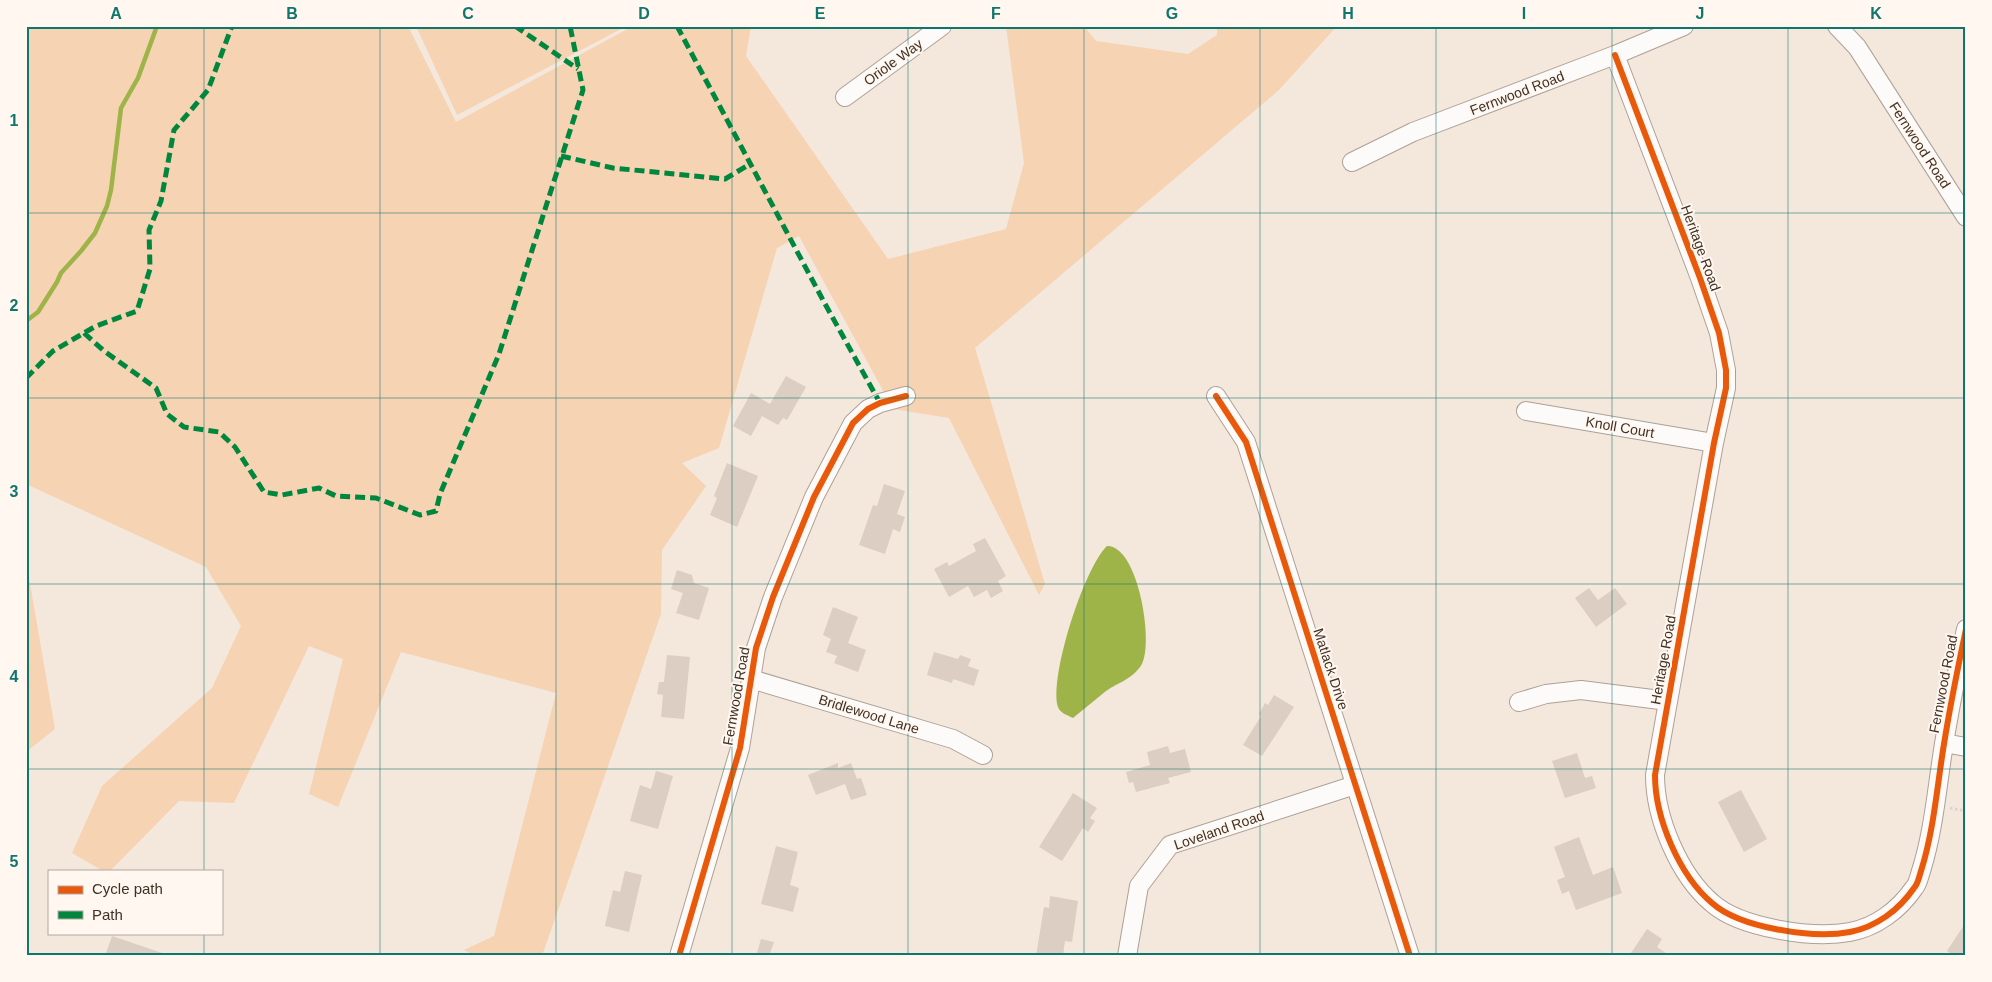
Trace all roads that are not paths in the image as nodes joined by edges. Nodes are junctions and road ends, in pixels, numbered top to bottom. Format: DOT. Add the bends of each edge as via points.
graph roads {
  1 [pos="942,26"];
  2 [pos="1684,26"];
  3 [pos="1836,26"];
  4 [pos="1615,55"];
  5 [pos="845,97"];
  6 [pos="1352,162"];
  7 [pos="1966,217"];
  8 [pos="906,396"];
  9 [pos="1216,396"];
  10 [pos="1526,411"];
  11 [pos="1714,443"];
  12 [pos="1966,629"];
  13 [pos="751,679"];
  14 [pos="1668,701"];
  15 [pos="1519,702"];
  16 [pos="1944,744"];
  17 [pos="1966,747"];
  18 [pos="983,755"];
  19 [pos="1355,785"];
  20 [pos="679,956"];
  21 [pos="1127,956"];
  22 [pos="1410,956"];
  1 -- 5 [label="street, Oriole Way"];
  2 -- 4 [label="street, Fernwood Road"];
  3 -- 7 [label="street, Fernwood Road" via="1857,47"];
  4 -- 6 [label="street, Fernwood Road" via="1413,132"];
  4 -- 11 [label="street, Heritage Road" via="1700,278 1718,334 1726,370 1726,388"];
  8 -- 13 [label="street, Fernwood Road" via="868,408 843,439 814,497 773,597 756,648"];
  9 -- 19 [label="street, Matlack Drive" via="1246,442"];
  10 -- 11 [label="street, Knoll Court"];
  11 -- 14 [label="street, Heritage Road"];
  12 -- 16 [label="street, Fernwood Road"];
  13 -- 18 [label="street, Bridlewood Lane" via="953,739"];
  13 -- 20 [label="street, Fernwood Road" via="740,748"];
  14 -- 15 [label="street" via="1581,690 1546,694"];
  14 -- 16 [label="street, Heritage Road" via="1655,775 1655,794 1662,826 1691,882 1713,904 1738,919 1769,927 1819,934 1851,932 1894,912 1915,887 1926,855"];
  16 -- 17 [label="street, Fernwood Road"];
  19 -- 21 [label="street, Loveland Road" via="1170,845 1139,886"];
  19 -- 22 [label="street, Matlack Drive"];
}
